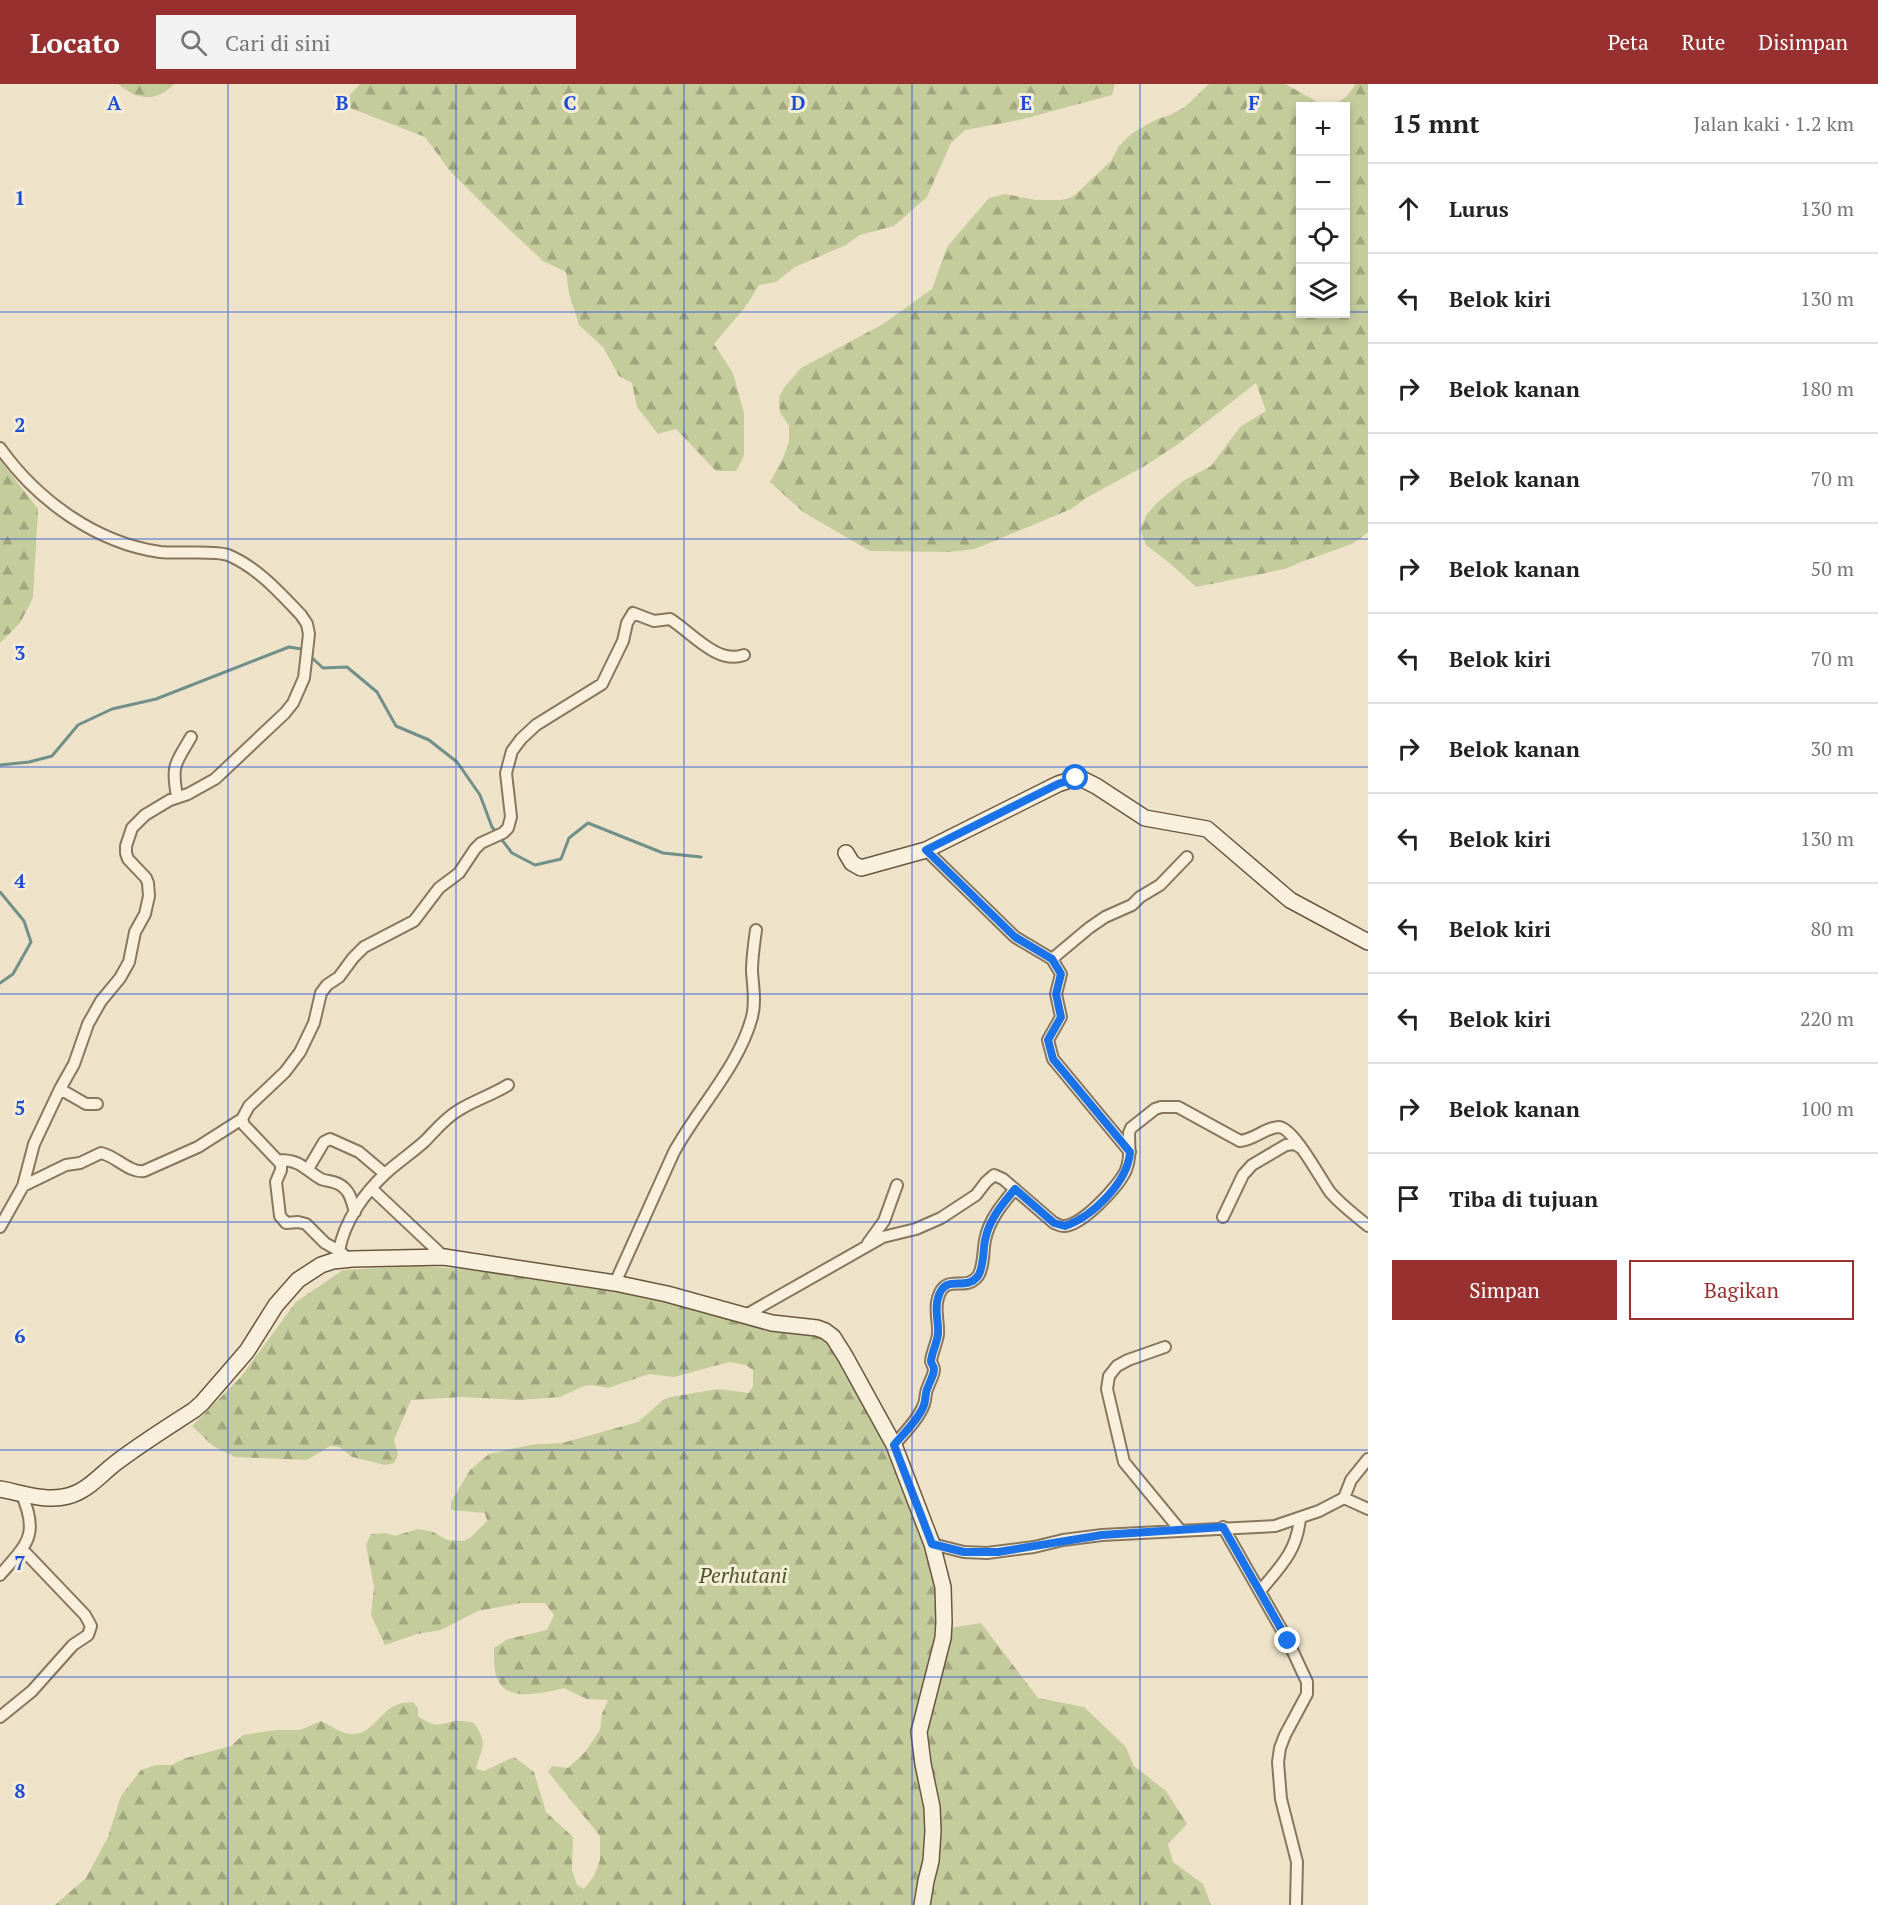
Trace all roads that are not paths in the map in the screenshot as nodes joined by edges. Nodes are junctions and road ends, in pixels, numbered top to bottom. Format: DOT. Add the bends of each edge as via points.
graph roads {
  1 [pos="0,448"];
  2 [pos="744,655"];
  3 [pos="191,737"];
  4 [pos="177,796"];
  5 [pos="926,850"];
  6 [pos="846,853"];
  7 [pos="1187,857"];
  8 [pos="756,930"];
  9 [pos="1368,942"];
  10 [pos="1052,959"];
  11 [pos="508,1085"];
  12 [pos="60,1089"];
  13 [pos="97,1104"];
  14 [pos="242,1119"];
  15 [pos="1301,1148"];
  16 [pos="1130,1152"];
  17 [pos="279,1160"];
  18 [pos="308,1169"];
  19 [pos="385,1174"];
  20 [pos="897,1185"];
  21 [pos="23,1186"];
  22 [pos="372,1189"];
  23 [pos="1015,1189"];
  24 [pos="355,1212"];
  25 [pos="1223,1217"];
  26 [pos="1368,1226"];
  27 [pos="0,1227"];
  28 [pos="864,1248"];
  29 [pos="344,1255"];
  30 [pos="444,1257"];
  31 [pos="615,1283"];
  32 [pos="744,1316"];
  33 [pos="1165,1347"];
  34 [pos="894,1445"];
  35 [pos="1368,1459"];
  36 [pos="0,1489"];
  37 [pos="21,1493"];
  38 [pos="1344,1498"];
  39 [pos="1368,1509"];
  40 [pos="1300,1518"];
  41 [pos="1223,1527"];
  42 [pos="1180,1530"];
  43 [pos="932,1544"];
  44 [pos="22,1549"];
  45 [pos="0,1575"];
  46 [pos="1260,1591"];
  47 [pos="0,1717"];
  48 [pos="922,1905"];
  49 [pos="1296,1905"];
  1 -- 4 [label="street" via="26,480 78,521 132,546 176,554 223,554 248,566 307,624 304,678 293,703 215,779"];
  2 -- 14 [label="street" via="724,656 670,618 654,621 633,613 602,684 536,725 512,751 506,773 510,823 503,833 481,843 414,921 364,947 339,977 327,985 300,1052 249,1106"];
  3 -- 4 [label="street" via="174,768"];
  4 -- 12 [label="street" via="138,821 128,837 128,859 148,883 145,914 135,932 129,963 95,1011"];
  5 -- 6 [label="street" via="861,868"];
  5 -- 9 [label="street" via="1058,784 1082,779 1145,818 1207,829 1290,900"];
  5 -- 10 [label="street" via="1015,937"];
  7 -- 10 [label="street" via="1160,885 1132,905 1105,917"];
  8 -- 31 [label="street" via="752,1017 733,1059 674,1152"];
  10 -- 16 [label="street" via="1061,974 1056,994 1061,1017 1048,1040 1053,1059"];
  11 -- 19 [label="street" via="458,1110"];
  12 -- 13 [label="street" via="86,1104"];
  12 -- 21 [label="street" via="34,1144"];
  14 -- 17 [label="street"];
  14 -- 21 [label="street" via="198,1147 144,1172 101,1153"];
  15 -- 16 [label="street" via="1281,1127 1240,1140 1183,1110 1169,1107 1155,1109 1133,1126 1129,1133"];
  15 -- 25 [label="street" via="1286,1145 1252,1165"];
  15 -- 26 [label="street" via="1336,1198"];
  16 -- 23 [label="street" via="1126,1169 1115,1187 1097,1206 1065,1226 1054,1223"];
  17 -- 18 [label="street" via="293,1161"];
  17 -- 29 [label="street" via="282,1167 276,1188 282,1220 306,1224"];
  18 -- 19 [label="street" via="324,1142 330,1139 359,1152"];
  18 -- 24 [label="street" via="320,1178 344,1186"];
  19 -- 22 [label="street"];
  20 -- 28 [label="street" via="884,1221"];
  21 -- 27 [label="street"];
  22 -- 24 [label="street"];
  22 -- 30 [label="street"];
  23 -- 28 [label="street" via="994,1175 976,1195 941,1218 883,1237"];
  23 -- 34 [label="street" via="990,1226 977,1276 971,1282 948,1284 941,1289 936,1303 937,1344 931,1361 934,1372 925,1403"];
  24 -- 29 [label="street" via="344,1234"];
  28 -- 32 [label="street"];
  29 -- 30 [label="street"];
  29 -- 37 [label="street" via="298,1280 276,1305 247,1351 194,1410 70,1496"];
  30 -- 31 [label="street"];
  31 -- 32 [label="street"];
  32 -- 34 [label="street" via="818,1328 833,1337"];
  33 -- 42 [label="street" via="1117,1366 1109,1376 1107,1389 1124,1462"];
  34 -- 43 [label="street"];
  35 -- 38 [label="street" via="1351,1480"];
  36 -- 37 [label="street"];
  37 -- 44 [label="street" via="31,1521 29,1538"];
  38 -- 39 [label="street"];
  38 -- 40 [label="street"];
  40 -- 41 [label="street" via="1275,1526"];
  40 -- 46 [label="street" via="1294,1548"];
  41 -- 42 [label="street"];
  41 -- 46 [label="street"];
  42 -- 43 [label="street" via="1083,1537 998,1552 964,1552"];
  43 -- 48 [label="street" via="943,1587 944,1622 919,1732 933,1832"];
  44 -- 45 [label="street"];
  44 -- 47 [label="street" via="85,1615 90,1629 32,1691"];
  46 -- 49 [label="street" via="1305,1675 1308,1688 1285,1735 1278,1762 1281,1799 1297,1862"];
}
